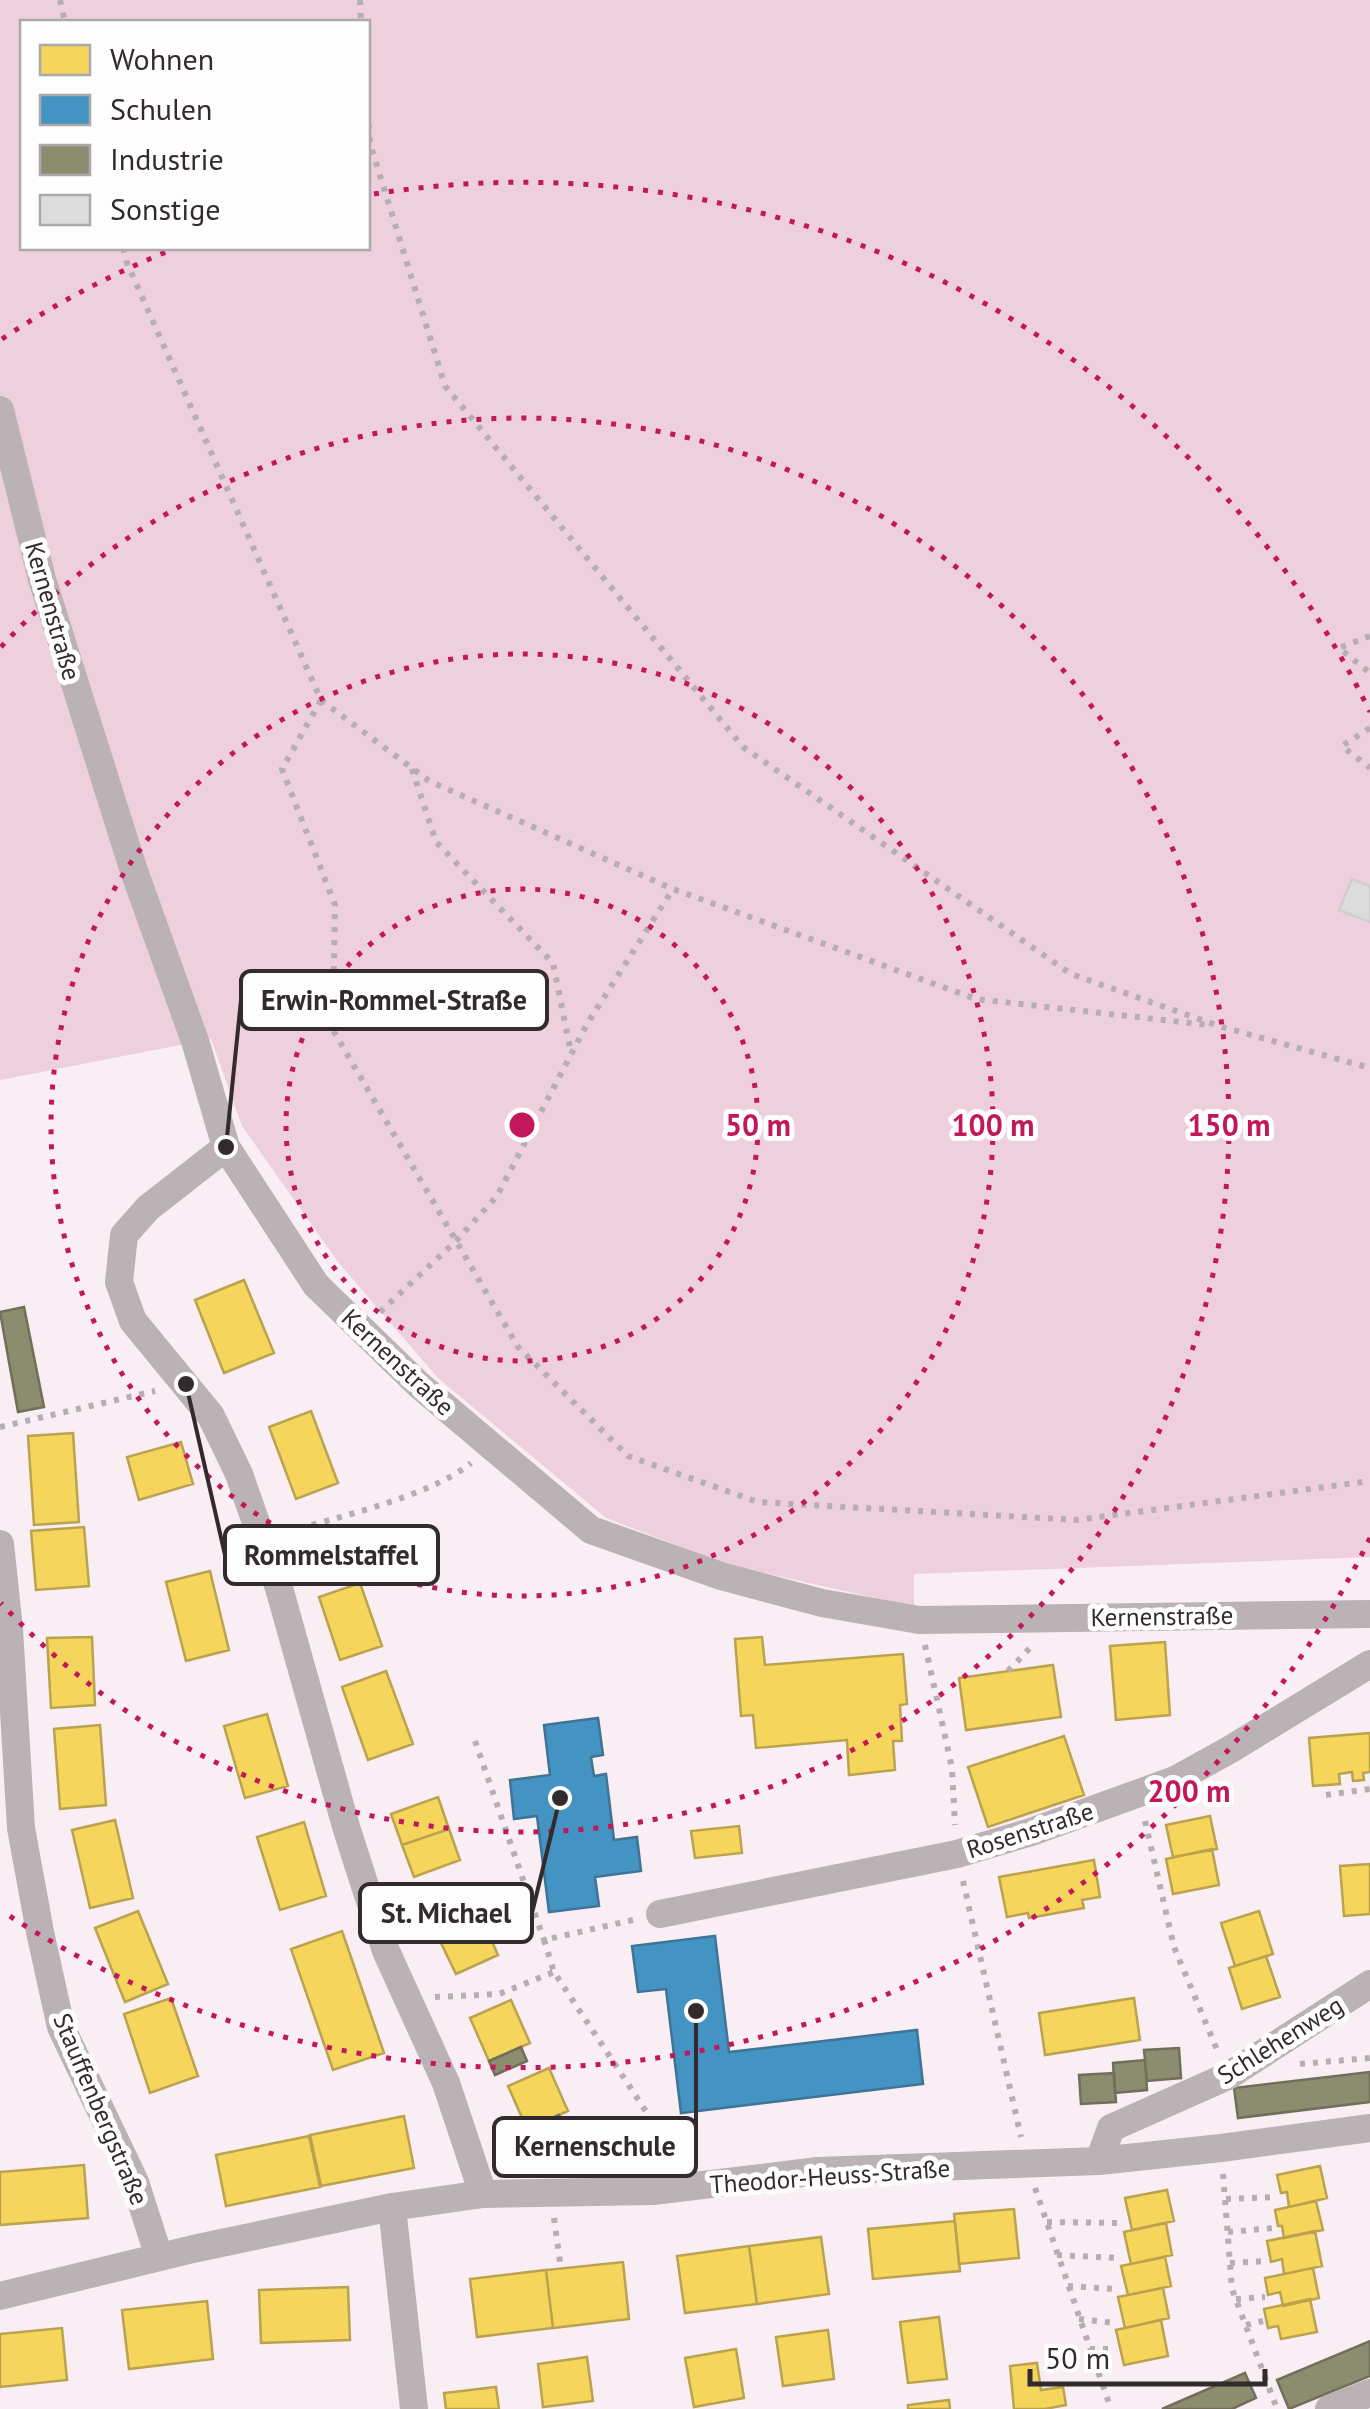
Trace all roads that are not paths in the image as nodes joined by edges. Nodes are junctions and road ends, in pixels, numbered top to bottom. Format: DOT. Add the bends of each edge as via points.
graph roads {
  1 [pos="0,410"];
  2 [pos="226,1147"];
  3 [pos="0,1544"];
  4 [pos="1370,1614"];
  5 [pos="1370,1664"];
  6 [pos="660,1914"];
  7 [pos="1370,1984"];
  8 [pos="1370,2128"];
  9 [pos="1100,2161"];
  10 [pos="484,2194"];
  11 [pos="392,2207"];
  12 [pos="160,2257"];
  13 [pos="0,2296"];
  14 [pos="1370,2393"];
  15 [pos="414,2409"];
  16 [pos="1329,2409"];
  1 -- 2 [label="street, Kernenstraße" via="42,580"];
  2 -- 4 [label="street, Kernenstraße" via="316,1285 420,1385 591,1530 721,1576 919,1620"];
  2 -- 10 [label="street" via="148,1208 124,1236 119,1282 133,1321 211,1416 232,1459 279,1588 386,1951 446,2082"];
  3 -- 12 [label="street, Stauffenbergstraße" via="21,1828 61,2027 135,2182"];
  5 -- 6 [label="street, Rosenstraße" via="1175,1780 1031,1832 957,1854"];
  7 -- 9 [label="street, Schlehenweg" via="1228,2076 1111,2128"];
  8 -- 9 [label="street, Theodor-Heuss-Straße"];
  9 -- 10 [label="street, Theodor-Heuss-Straße" via="818,2171 653,2191"];
  10 -- 11 [label="street, Theodor-Heuss-Straße"];
  11 -- 12 [label="street, Theodor-Heuss-Straße"];
  11 -- 15 [label="street"];
  12 -- 13 [label="street, Theodor-Heuss-Straße"];
  14 -- 16 [label="street"];
}
